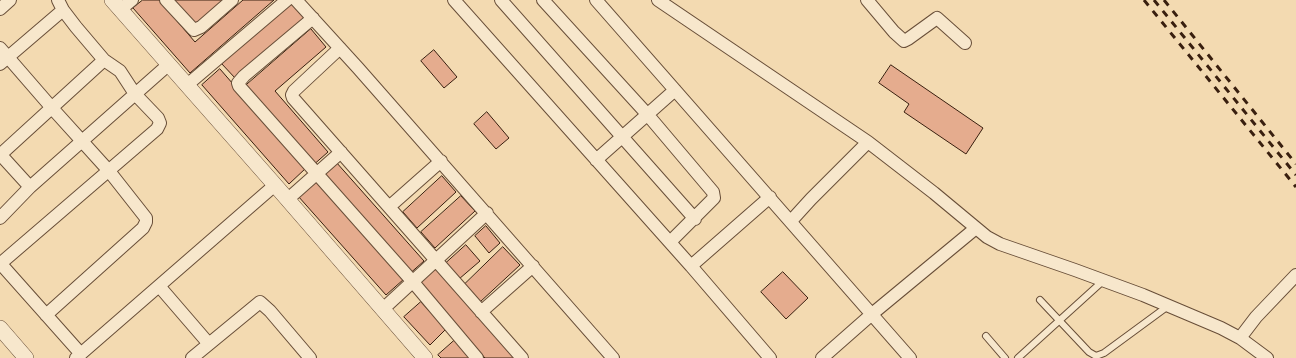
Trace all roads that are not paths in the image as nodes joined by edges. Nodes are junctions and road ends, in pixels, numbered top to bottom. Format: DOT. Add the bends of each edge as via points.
graph roads {
  1 [pos="10,0"];
  2 [pos="132,0"];
  3 [pos="166,0"];
  4 [pos="232,0"];
  5 [pos="287,0"];
  6 [pos="296,0"];
  7 [pos="454,0"];
  8 [pos="501,0"];
  9 [pos="543,0"];
  10 [pos="596,0"];
  11 [pos="658,0"];
  12 [pos="867,0"];
  13 [pos="61,5"];
  14 [pos="116,5"];
  15 [pos="0,9"];
  16 [pos="313,18"];
  17 [pos="966,43"];
  18 [pos="0,48"];
  19 [pos="340,48"];
  20 [pos="104,60"];
  21 [pos="4,61"];
  22 [pos="168,65"];
  23 [pos="187,86"];
  24 [pos="675,90"];
  25 [pos="135,94"];
  26 [pos="52,108"];
  27 [pos="647,114"];
  28 [pos="621,136"];
  29 [pos="82,141"];
  30 [pos="868,142"];
  31 [pos="341,152"];
  32 [pos="0,155"];
  33 [pos="596,160"];
  34 [pos="441,161"];
  35 [pos="109,170"];
  36 [pos="317,174"];
  37 [pos="275,185"];
  38 [pos="30,187"];
  39 [pos="770,197"];
  40 [pos="288,199"];
  41 [pos="389,207"];
  42 [pos="487,213"];
  43 [pos="0,218"];
  44 [pos="695,219"];
  45 [pos="791,221"];
  46 [pos="976,228"];
  47 [pos="670,242"];
  48 [pos="436,261"];
  49 [pos="0,264"];
  50 [pos="533,266"];
  51 [pos="691,266"];
  52 [pos="1296,275"];
  53 [pos="1104,280"];
  54 [pos="412,282"];
  55 [pos="159,286"];
  56 [pos="1040,300"];
  57 [pos="1168,306"];
  58 [pos="383,309"];
  59 [pos="481,312"];
  60 [pos="872,314"];
  61 [pos="46,315"];
  62 [pos="1059,321"];
  63 [pos="0,328"];
  64 [pos="986,336"];
  65 [pos="1240,338"];
  66 [pos="209,344"];
  67 [pos="79,356"];
  68 [pos="26,358"];
  69 [pos="192,358"];
  70 [pos="310,358"];
  71 [pos="425,358"];
  72 [pos="477,358"];
  73 [pos="522,358"];
  74 [pos="613,358"];
  75 [pos="770,358"];
  76 [pos="822,358"];
  77 [pos="910,358"];
  78 [pos="1005,358"];
  79 [pos="1018,358"];
  80 [pos="1267,358"];
  1 -- 15 [label="street"];
  2 -- 14 [label="street"];
  3 -- 4 [label="street" via="194,30"];
  5 -- 23 [label="street"];
  6 -- 16 [label="street"];
  7 -- 33 [label="street"];
  8 -- 28 [label="street"];
  9 -- 27 [label="street"];
  10 -- 24 [label="street"];
  11 -- 30 [label="street"];
  12 -- 17 [label="street" via="904,40 937,18"];
  13 -- 20 [label="street"];
  13 -- 21 [label="street"];
  14 -- 22 [label="street"];
  16 -- 19 [label="street"];
  16 -- 36 [label="street" via="238,83 241,91"];
  18 -- 21 [label="street"];
  19 -- 31 [label="street" via="292,95"];
  19 -- 34 [label="street"];
  20 -- 25 [label="street" via="120,71"];
  20 -- 26 [label="street"];
  21 -- 26 [label="street"];
  22 -- 23 [label="street"];
  22 -- 25 [label="street"];
  23 -- 37 [label="street"];
  24 -- 27 [label="street"];
  24 -- 39 [label="street"];
  25 -- 29 [label="street"];
  25 -- 35 [label="street" via="160,120 159,125"];
  26 -- 29 [label="street"];
  26 -- 32 [label="street"];
  27 -- 28 [label="street"];
  27 -- 44 [label="street" via="713,192 714,198"];
  28 -- 33 [label="street"];
  28 -- 44 [label="street"];
  29 -- 35 [label="street"];
  29 -- 38 [label="street"];
  30 -- 45 [label="street"];
  30 -- 46 [label="street"];
  31 -- 36 [label="street"];
  31 -- 41 [label="street"];
  32 -- 38 [label="street"];
  33 -- 47 [label="street"];
  34 -- 41 [label="street"];
  34 -- 42 [label="street"];
  35 -- 49 [label="street"];
  35 -- 61 [label="street" via="143,212 146,218 145,225"];
  36 -- 40 [label="street"];
  36 -- 54 [label="street"];
  37 -- 40 [label="street"];
  37 -- 55 [label="street"];
  38 -- 43 [label="street"];
  39 -- 45 [label="street"];
  39 -- 51 [label="street"];
  40 -- 58 [label="street"];
  41 -- 48 [label="street"];
  42 -- 48 [label="street"];
  42 -- 50 [label="street"];
  44 -- 47 [label="street"];
  45 -- 60 [label="street"];
  46 -- 53 [label="street" via="1000,244"];
  46 -- 60 [label="street"];
  47 -- 51 [label="street"];
  48 -- 54 [label="street"];
  48 -- 59 [label="street"];
  49 -- 61 [label="street"];
  50 -- 59 [label="street"];
  50 -- 74 [label="street"];
  51 -- 75 [label="street"];
  52 -- 65 [label="street"];
  53 -- 57 [label="street"];
  53 -- 62 [label="lane"];
  54 -- 58 [label="street"];
  54 -- 72 [label="street"];
  55 -- 66 [label="street"];
  55 -- 67 [label="street"];
  56 -- 62 [label="lane"];
  57 -- 62 [label="lane" via="1099,356 1089,352"];
  57 -- 65 [label="street"];
  58 -- 71 [label="street"];
  59 -- 73 [label="street"];
  60 -- 76 [label="street"];
  60 -- 77 [label="street"];
  61 -- 67 [label="street"];
  62 -- 79 [label="lane"];
  63 -- 68 [label="street"];
  64 -- 78 [label="lane"];
  65 -- 80 [label="street"];
  66 -- 69 [label="street"];
  66 -- 70 [label="street" via="260,302"];
}
